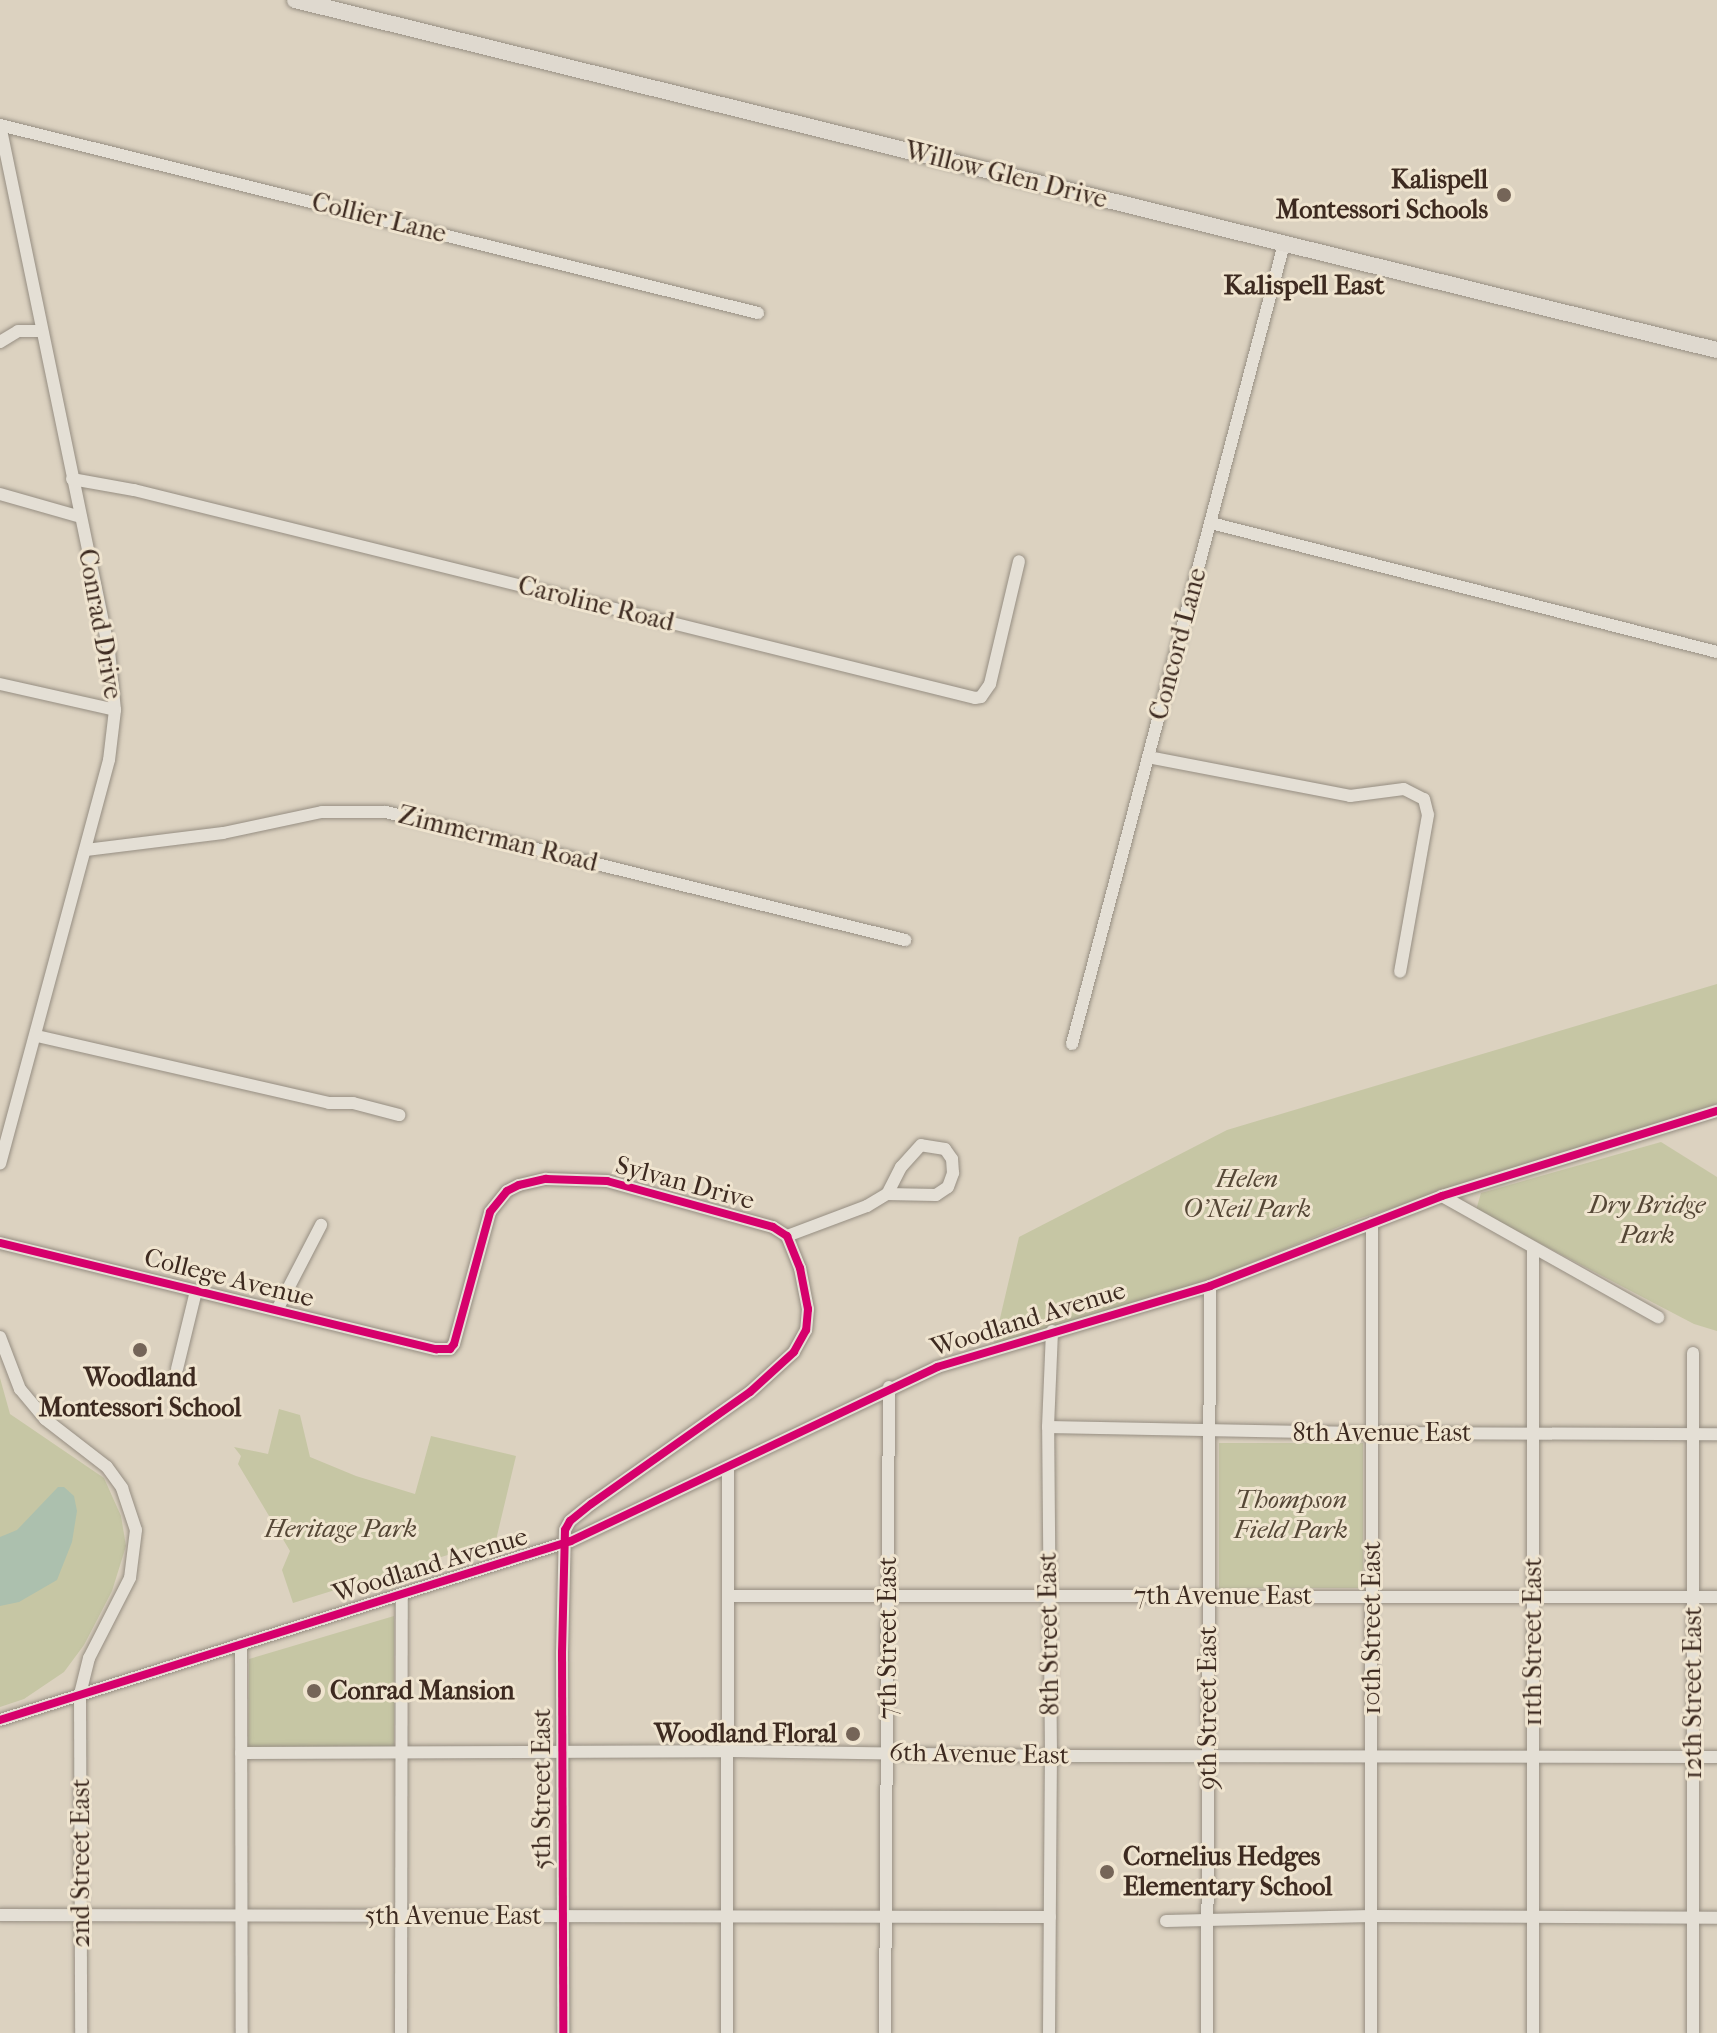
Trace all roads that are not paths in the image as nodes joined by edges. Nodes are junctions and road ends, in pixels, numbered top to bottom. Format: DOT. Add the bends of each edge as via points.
graph roads {
  1 [pos="295,0"];
  2 [pos="0,125"];
  3 [pos="1284,244"];
  4 [pos="758,313"];
  5 [pos="41,331"];
  6 [pos="0,342"];
  7 [pos="1717,350"];
  8 [pos="72,479"];
  9 [pos="0,494"];
  10 [pos="81,517"];
  11 [pos="1211,523"];
  12 [pos="1019,561"];
  13 [pos="1717,652"];
  14 [pos="0,684"];
  15 [pos="115,710"];
  16 [pos="1148,757"];
  17 [pos="86,850"];
  18 [pos="905,940"];
  19 [pos="1400,972"];
  20 [pos="37,1036"];
  21 [pos="1072,1044"];
  22 [pos="1717,1111"];
  23 [pos="399,1115"];
  24 [pos="6,1119"];
  25 [pos="0,1164"];
  26 [pos="887,1194"];
  27 [pos="1442,1196"];
  28 [pos="1372,1223"];
  29 [pos="321,1225"];
  30 [pos="787,1236"];
  31 [pos="0,1243"];
  32 [pos="1533,1250"];
  33 [pos="1210,1286"];
  34 [pos="196,1291"];
  35 [pos="277,1310"];
  36 [pos="1658,1317"];
  37 [pos="1052,1331"];
  38 [pos="0,1337"];
  39 [pos="450,1349"];
  40 [pos="1693,1353"];
  41 [pos="177,1369"];
  42 [pos="889,1387"];
  43 [pos="1048,1427"];
  44 [pos="1209,1431"];
  45 [pos="1372,1433"];
  46 [pos="1533,1433"];
  47 [pos="1693,1434"];
  48 [pos="1717,1434"];
  49 [pos="728,1468"];
  50 [pos="563,1544"];
  51 [pos="402,1595"];
  52 [pos="728,1596"];
  53 [pos="887,1596"];
  54 [pos="1049,1596"];
  55 [pos="1209,1596"];
  56 [pos="1372,1596"];
  57 [pos="1533,1597"];
  58 [pos="1693,1597"];
  59 [pos="1717,1597"];
  60 [pos="241,1644"];
  61 [pos="80,1694"];
  62 [pos="0,1720"];
  63 [pos="728,1751"];
  64 [pos="887,1752"];
  65 [pos="241,1753"];
  66 [pos="561,1753"];
  67 [pos="402,1754"];
  68 [pos="1051,1756"];
  69 [pos="1208,1756"];
  70 [pos="1372,1756"];
  71 [pos="1533,1756"];
  72 [pos="1693,1757"];
  73 [pos="1717,1757"];
  74 [pos="0,1915"];
  75 [pos="81,1915"];
  76 [pos="241,1915"];
  77 [pos="401,1916"];
  78 [pos="563,1916"];
  79 [pos="728,1916"];
  80 [pos="1371,1916"];
  81 [pos="886,1917"];
  82 [pos="1050,1917"];
  83 [pos="1533,1918"];
  84 [pos="1693,1918"];
  85 [pos="1717,1918"];
  86 [pos="1166,1921"];
  87 [pos="1208,1921"];
  88 [pos="81,2033"];
  89 [pos="242,2033"];
  90 [pos="401,2033"];
  91 [pos="563,2033"];
  92 [pos="727,2033"];
  93 [pos="885,2033"];
  94 [pos="1049,2033"];
  95 [pos="1207,2033"];
  96 [pos="1371,2033"];
  97 [pos="1533,2033"];
  98 [pos="1693,2033"];
  1 -- 3 [label="main road, Willow Glen Drive"];
  2 -- 4 [label="street, Collier Lane"];
  2 -- 5 [label="street, Conrad Drive"];
  3 -- 7 [label="main road, Willow Glen Drive"];
  3 -- 11 [label="street, Concord Lane"];
  5 -- 6 [label="street" via="18,331"];
  5 -- 8 [label="street, Conrad Drive"];
  8 -- 10 [label="street, Conrad Drive"];
  8 -- 12 [label="street, Caroline Road" via="975,698 990,684"];
  9 -- 10 [label="street"];
  10 -- 15 [label="street, Conrad Drive" via="109,651"];
  11 -- 13 [label="street"];
  11 -- 16 [label="street, Concord Lane"];
  14 -- 15 [label="street"];
  15 -- 17 [label="street, Conrad Drive" via="109,760"];
  16 -- 19 [label="street" via="1350,796 1404,789 1424,799 1428,815"];
  16 -- 21 [label="street, Concord Lane"];
  17 -- 18 [label="street, Zimmerman Road" via="223,833 322,812 386,812"];
  17 -- 20 [label="street, Conrad Drive"];
  20 -- 23 [label="street"];
  20 -- 24 [label="street, Conrad Drive"];
  22 -- 27 [label="street, Woodland Avenue"];
  24 -- 25 [label="street, Conrad Drive"];
  26 -- 26 [label="street" via="921,1145 945,1149 952,1159 948,1187 936,1195"];
  26 -- 30 [label="street"];
  27 -- 28 [label="street, Woodland Avenue"];
  27 -- 32 [label="street"];
  28 -- 33 [label="street, Woodland Avenue"];
  28 -- 45 [label="street, 10th Street East"];
  29 -- 35 [label="street"];
  30 -- 39 [label="street, Sylvan Drive" via="773,1227 607,1181 546,1179 519,1185 490,1212"];
  30 -- 50 [label="street" via="808,1309 806,1330 794,1352 750,1392 570,1521"];
  31 -- 34 [label="street, College Avenue"];
  32 -- 36 [label="street"];
  32 -- 46 [label="street, 11th Street East"];
  33 -- 37 [label="street, Woodland Avenue"];
  33 -- 44 [label="street, 9th Street East"];
  34 -- 35 [label="street, College Avenue"];
  34 -- 41 [label="street"];
  35 -- 39 [label="street, College Avenue"];
  37 -- 42 [label="street, Woodland Avenue"];
  37 -- 43 [label="street, 8th Street East"];
  38 -- 61 [label="street" via="13,1376 31,1405 107,1467 131,1510 136,1545 130,1578 89,1658"];
  40 -- 47 [label="street, 12th Street East"];
  42 -- 49 [label="street, Woodland Avenue"];
  42 -- 53 [label="street, 7th Street East"];
  43 -- 44 [label="street, 8th Avenue East"];
  43 -- 54 [label="street, 8th Street East"];
  44 -- 45 [label="street, 8th Avenue East"];
  44 -- 55 [label="street, 9th Street East"];
  45 -- 46 [label="street, 8th Avenue East"];
  45 -- 56 [label="street, 10th Street East"];
  46 -- 47 [label="street, 8th Avenue East"];
  46 -- 57 [label="street, 11th Street East"];
  47 -- 48 [label="street, 8th Avenue East"];
  47 -- 58 [label="street, 12th Street East"];
  49 -- 50 [label="street, Woodland Avenue"];
  49 -- 52 [label="street"];
  50 -- 51 [label="street, Woodland Avenue"];
  50 -- 66 [label="street, 5th Street East"];
  51 -- 60 [label="street, Woodland Avenue"];
  51 -- 67 [label="street"];
  52 -- 53 [label="street, 7th Avenue East"];
  52 -- 63 [label="street"];
  53 -- 54 [label="street, 7th Avenue East"];
  53 -- 64 [label="street, 7th Street East"];
  54 -- 55 [label="street, 7th Avenue East"];
  54 -- 68 [label="street, 8th Street East"];
  55 -- 56 [label="street, 7th Avenue East"];
  55 -- 69 [label="street, 9th Street East"];
  56 -- 57 [label="street, 7th Avenue East"];
  56 -- 70 [label="street, 10th Street East"];
  57 -- 58 [label="street, 7th Avenue East"];
  57 -- 71 [label="street, 11th Street East"];
  58 -- 59 [label="street, 7th Avenue East"];
  58 -- 72 [label="street, 12th Street East"];
  60 -- 61 [label="street, Woodland Avenue"];
  60 -- 65 [label="street"];
  61 -- 62 [label="street, Woodland Avenue"];
  61 -- 75 [label="street, 2nd Street East"];
  63 -- 64 [label="street, 6th Avenue East"];
  63 -- 66 [label="street, 6th Avenue East"];
  63 -- 79 [label="street"];
  64 -- 68 [label="street, 6th Avenue East"];
  64 -- 81 [label="street, 7th Street East"];
  65 -- 67 [label="street, 6th Avenue East"];
  65 -- 76 [label="street"];
  66 -- 67 [label="street, 6th Avenue East"];
  66 -- 78 [label="street, 5th Street East"];
  67 -- 77 [label="street"];
  68 -- 69 [label="street, 6th Avenue East"];
  68 -- 82 [label="street, 8th Street East"];
  69 -- 70 [label="street, 6th Avenue East"];
  69 -- 87 [label="street, 9th Street East"];
  70 -- 71 [label="street, 6th Avenue East"];
  70 -- 80 [label="street, 10th Street East"];
  71 -- 72 [label="street, 6th Avenue East"];
  71 -- 83 [label="street, 11th Street East"];
  72 -- 73 [label="street, 6th Avenue East"];
  72 -- 84 [label="street, 12th Street East"];
  74 -- 75 [label="street, 5th Avenue East"];
  75 -- 76 [label="street, 5th Avenue East"];
  75 -- 88 [label="street, 2nd Street East"];
  76 -- 77 [label="street, 5th Avenue East"];
  76 -- 89 [label="street"];
  77 -- 78 [label="street, 5th Avenue East"];
  77 -- 90 [label="street"];
  78 -- 79 [label="street, 5th Avenue East"];
  78 -- 91 [label="street, 5th Street East"];
  79 -- 81 [label="street, 5th Avenue East"];
  79 -- 92 [label="street"];
  80 -- 83 [label="street"];
  80 -- 87 [label="street"];
  80 -- 96 [label="street, 10th Street East"];
  81 -- 82 [label="street, 5th Avenue East"];
  81 -- 93 [label="street, 7th Street East"];
  82 -- 94 [label="street, 8th Street East"];
  83 -- 84 [label="street"];
  83 -- 97 [label="street, 11th Street East"];
  84 -- 85 [label="street"];
  84 -- 98 [label="street, 12th Street East"];
  86 -- 87 [label="street"];
  87 -- 95 [label="street, 9th Street East"];
}
